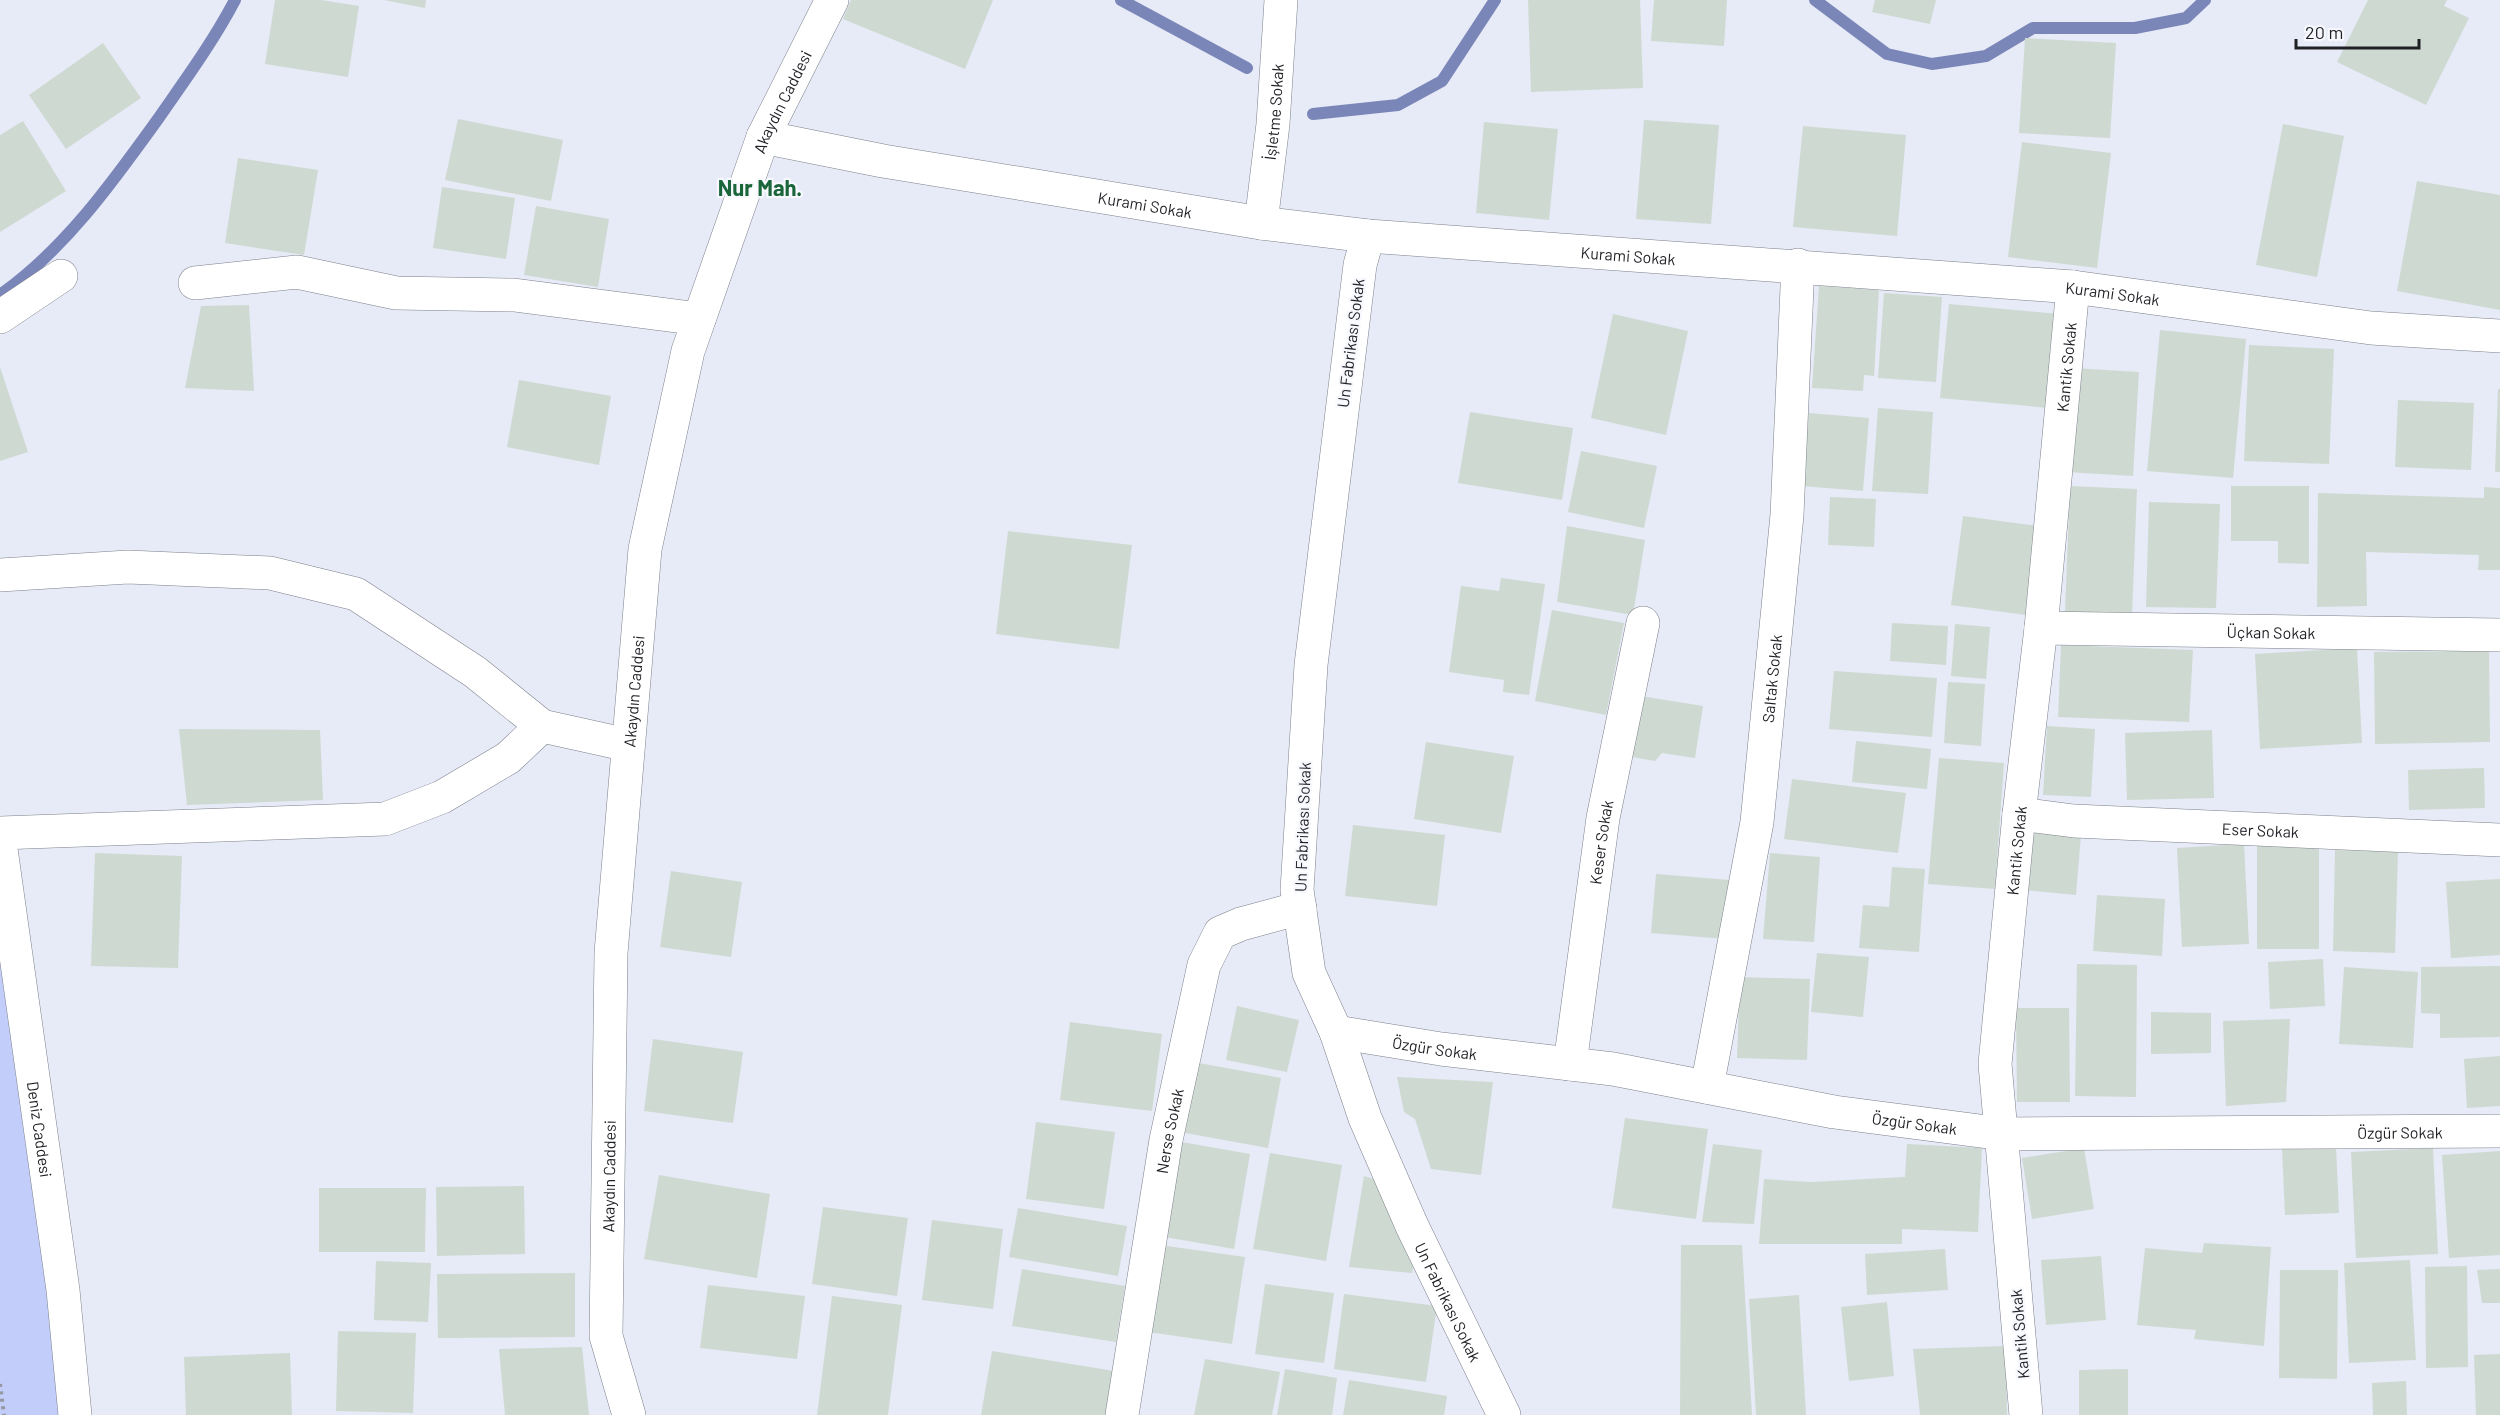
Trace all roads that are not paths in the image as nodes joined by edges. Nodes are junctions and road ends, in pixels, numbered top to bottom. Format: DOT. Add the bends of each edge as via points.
graph roads {
  1 [pos="832,0"];
  2 [pos="1281,0"];
  3 [pos="762,137"];
  4 [pos="1261,223"];
  5 [pos="1368,236"];
  6 [pos="1798,265"];
  7 [pos="61,276"];
  8 [pos="195,283"];
  9 [pos="2073,287"];
  10 [pos="0,317"];
  11 [pos="699,319"];
  12 [pos="2500,336"];
  13 [pos="0,575"];
  14 [pos="1643,623"];
  15 [pos="2041,628"];
  16 [pos="2500,635"];
  17 [pos="542,726"];
  18 [pos="628,745"];
  19 [pos="2019,814"];
  20 [pos="0,833"];
  21 [pos="2500,840"];
  22 [pos="0,843"];
  23 [pos="1300,908"];
  24 [pos="1336,1032"];
  25 [pos="1570,1064"];
  26 [pos="1707,1087"];
  27 [pos="2500,1131"];
  28 [pos="2003,1134"];
  29 [pos="75,1415"];
  30 [pos="629,1415"];
  31 [pos="1122,1415"];
  32 [pos="1504,1415"];
  33 [pos="2026,1415"];
  1 -- 3 [label="street, Akaydın Caddesi"];
  2 -- 4 [label="street, İşletme Sokak" via="1273,124"];
  3 -- 4 [label="street, Kurami Sokak" via="883,161"];
  3 -- 11 [label="street, Akaydın Caddesi"];
  4 -- 5 [label="street, Kurami Sokak"];
  5 -- 6 [label="street, Kurami Sokak"];
  5 -- 23 [label="street, Un Fabrikası Sokak" via="1360,265 1311,665 1297,890"];
  6 -- 9 [label="street, Kurami Sokak"];
  6 -- 26 [label="street, Saltak Sokak" via="1787,514 1757,822"];
  7 -- 10 [label="street"];
  8 -- 11 [label="street" via="297,272 396,292 514,296"];
  9 -- 12 [label="street, Kurami Sokak" via="2371,327"];
  9 -- 15 [label="street, Kantik Sokak"];
  11 -- 18 [label="street, Akaydın Caddesi" via="688,351 645,549"];
  13 -- 17 [label="street" via="128,567 270,573 356,594 476,672"];
  14 -- 25 [label="street, Keser Sokak" via="1603,818"];
  15 -- 16 [label="street, Üçkan Sokak"];
  15 -- 19 [label="street, Kantik Sokak"];
  17 -- 18 [label="street"];
  17 -- 20 [label="street" via="499,764 442,796 386,819"];
  18 -- 30 [label="street, Akaydın Caddesi" via="611,953 606,1336"];
  19 -- 21 [label="street, Eser Sokak" via="2074,821"];
  19 -- 28 [label="street, Kantik Sokak" via="1995,1064"];
  22 -- 29 [label="street, Deniz Caddesi" via="63,1290"];
  23 -- 24 [label="street, Un Fabrikası Sokak" via="1309,973"];
  23 -- 31 [label="street, Nerse Sokak" via="1220,933 1204,965 1166,1140"];
  24 -- 25 [label="street, Özgür Sokak"];
  24 -- 32 [label="street, Un Fabrikası Sokak" via="1365,1118 1412,1226"];
  25 -- 26 [label="street, Özgür Sokak"];
  26 -- 28 [label="street, Özgür Sokak" via="1834,1112"];
  27 -- 28 [label="street, Özgür Sokak"];
  28 -- 33 [label="street, Kantik Sokak"];
}
